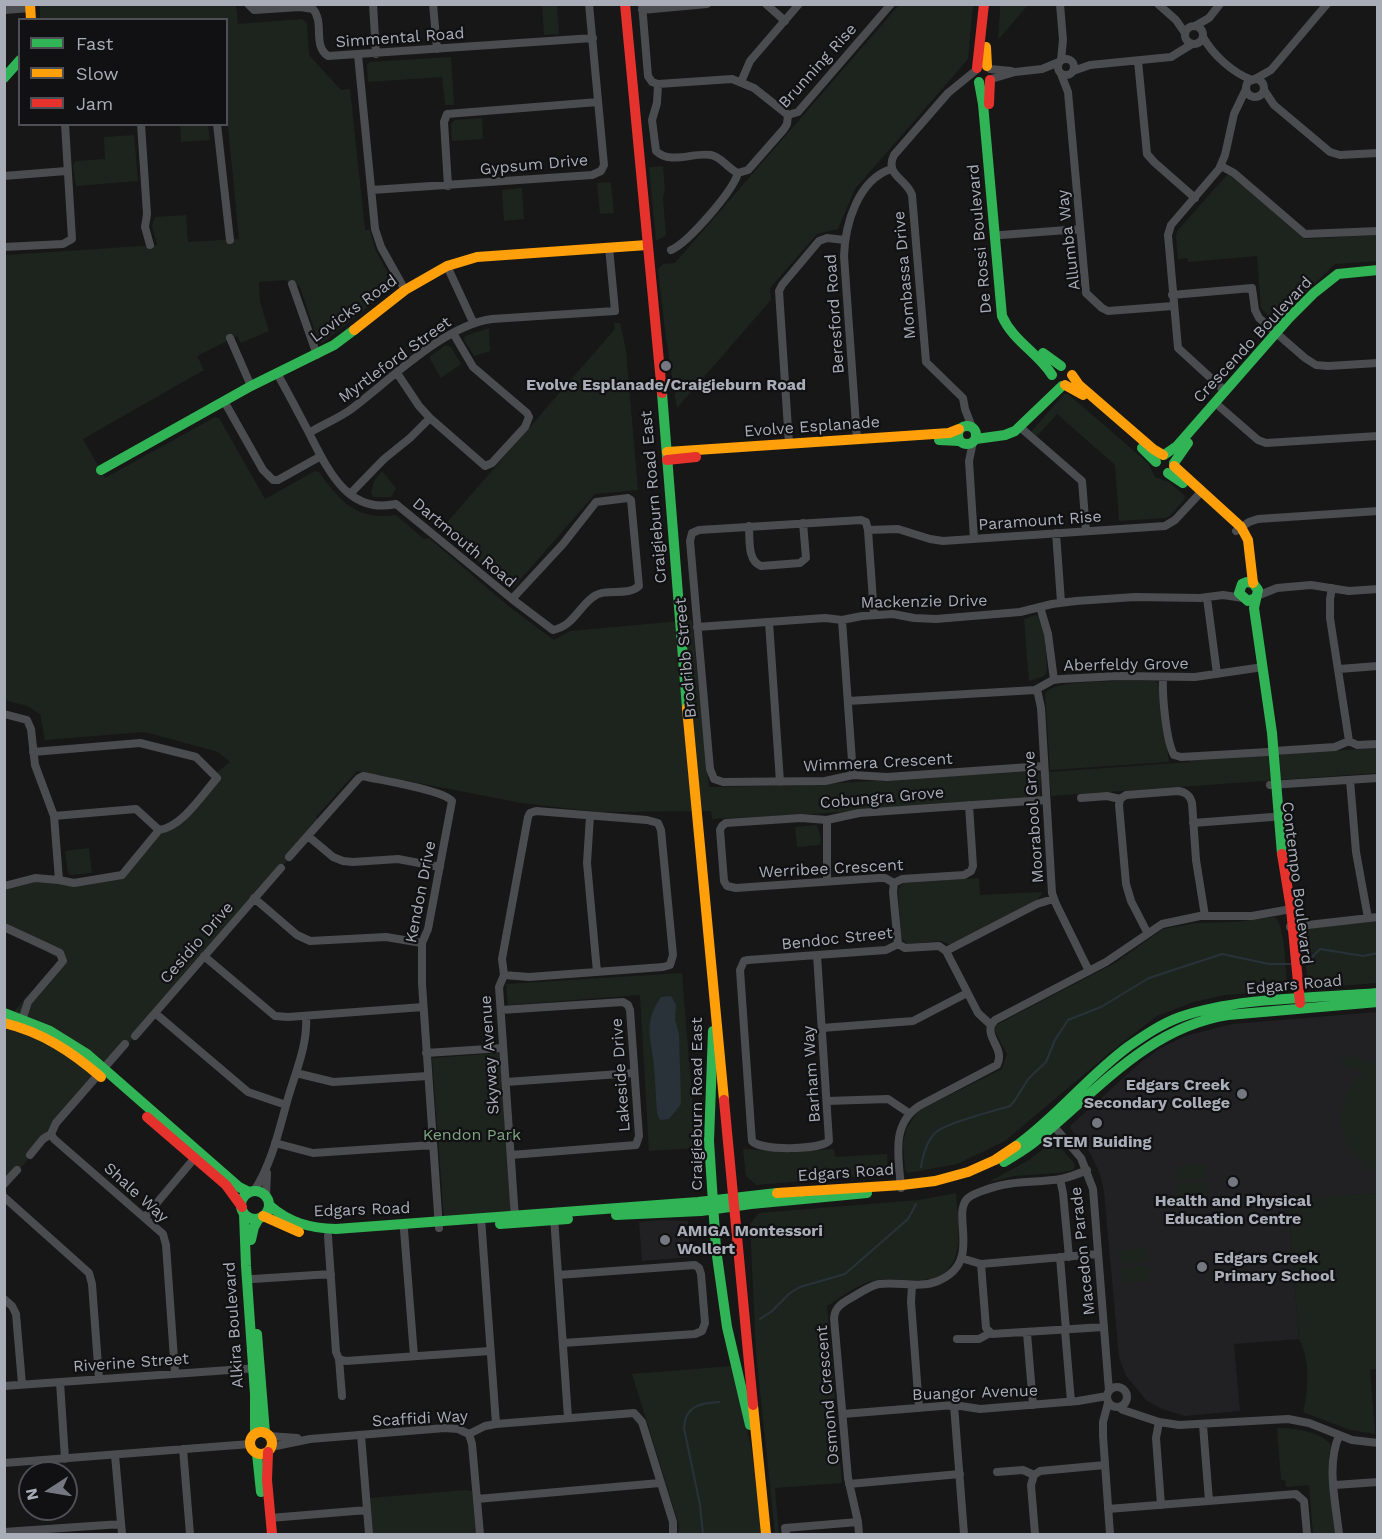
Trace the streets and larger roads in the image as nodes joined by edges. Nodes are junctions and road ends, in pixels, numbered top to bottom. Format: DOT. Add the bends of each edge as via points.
graph roads {
  1 [pos="248,4"];
  2 [pos="373,4"];
  3 [pos="433,4"];
  4 [pos="589,4"];
  5 [pos="625,4"];
  6 [pos="707,4"];
  7 [pos="766,4"];
  8 [pos="799,4"];
  9 [pos="891,4"];
  10 [pos="984,4"];
  11 [pos="990,4"];
  12 [pos="1060,4"];
  13 [pos="1158,4"];
  14 [pos="1221,4"];
  15 [pos="1327,4"];
  16 [pos="314,7"];
  17 [pos="642,7"];
  18 [pos="4,9"];
  19 [pos="31,11"];
  20 [pos="1209,18"];
  21 [pos="1176,20"];
  22 [pos="785,21"];
  23 [pos="1193,26"];
  24 [pos="1185,35"];
  25 [pos="1203,36"];
  26 [pos="593,38"];
  27 [pos="1194,44"];
  28 [pos="437,49"];
  29 [pos="1212,51"];
  30 [pos="1178,53"];
  31 [pos="376,54"];
  32 [pos="358,55"];
  33 [pos="1138,60"];
  34 [pos="1065,61"];
  35 [pos="18,62"];
  36 [pos="1090,65"];
  37 [pos="1042,69"];
  38 [pos="1271,70"];
  39 [pos="1072,72"];
  40 [pos="1060,73"];
  41 [pos="983,74"];
  42 [pos="4,78"];
  43 [pos="741,82"];
  44 [pos="658,84"];
  45 [pos="1250,84"];
  46 [pos="1264,88"];
  47 [pos="1068,92"];
  48 [pos="1255,97"];
  49 [pos="598,102"];
  50 [pos="1274,105"];
  51 [pos="1238,108"];
  52 [pos="788,115"];
  53 [pos="65,126"];
  54 [pos="141,126"];
  55 [pos="217,126"];
  56 [pos="1377,153"];
  57 [pos="1221,166"];
  58 [pos="891,169"];
  59 [pos="66,171"];
  60 [pos="738,173"];
  61 [pos="4,176"];
  62 [pos="448,186"];
  63 [pos="372,190"];
  64 [pos="1195,198"];
  65 [pos="1080,229"];
  66 [pos="1377,231"];
  67 [pos="1001,235"];
  68 [pos="230,240"];
  69 [pos="845,240"];
  70 [pos="150,245"];
  71 [pos="647,245"];
  72 [pos="609,247"];
  73 [pos="4,248"];
  74 [pos="671,249"];
  75 [pos="447,266"];
  76 [pos="1377,270"];
  77 [pos="1377,276"];
  78 [pos="292,284"];
  79 [pos="405,290"];
  80 [pos="1173,295"];
  81 [pos="1173,306"];
  82 [pos="472,322"];
  83 [pos="453,333"];
  84 [pos="1278,335"];
  85 [pos="230,338"];
  86 [pos="317,355"];
  87 [pos="1377,363"];
  88 [pos="1061,366"];
  89 [pos="277,373"];
  90 [pos="397,373"];
  91 [pos="1072,375"];
  92 [pos="1058,381"];
  93 [pos="251,386"];
  94 [pos="1227,393"];
  95 [pos="224,401"];
  96 [pos="1217,405"];
  97 [pos="430,418"];
  98 [pos="1020,428"];
  99 [pos="309,432"];
  100 [pos="967,435"];
  101 [pos="1377,436"];
  102 [pos="857,442"];
  103 [pos="789,447"];
  104 [pos="321,456"];
  105 [pos="667,456"];
  106 [pos="1161,457"];
  107 [pos="1172,467"];
  108 [pos="100,470"];
  109 [pos="1200,493"];
  110 [pos="350,494"];
  111 [pos="1377,511"];
  112 [pos="803,523"];
  113 [pos="749,526"];
  114 [pos="867,526"];
  115 [pos="1239,529"];
  116 [pos="1086,531"];
  117 [pos="692,533"];
  118 [pos="1056,533"];
  119 [pos="974,539"];
  120 [pos="1332,588"];
  121 [pos="1377,588"];
  122 [pos="1249,591"];
  123 [pos="1207,598"];
  124 [pos="512,600"];
  125 [pos="1061,602"];
  126 [pos="1040,607"];
  127 [pos="874,615"];
  128 [pos="843,620"];
  129 [pos="769,622"];
  130 [pos="697,627"];
  131 [pos="1377,666"];
  132 [pos="1260,668"];
  133 [pos="1339,669"];
  134 [pos="1217,674"];
  135 [pos="1163,677"];
  136 [pos="1054,680"];
  137 [pos="1037,689"];
  138 [pos="848,701"];
  139 [pos="4,714"];
  140 [pos="1349,741"];
  141 [pos="1377,744"];
  142 [pos="33,752"];
  143 [pos="1271,752"];
  144 [pos="1044,766"];
  145 [pos="853,775"];
  146 [pos="1377,778"];
  147 [pos="714,779"];
  148 [pos="1350,780"];
  149 [pos="780,782"];
  150 [pos="1273,785"];
  151 [pos="1081,798"];
  152 [pos="1120,799"];
  153 [pos="1045,800"];
  154 [pos="969,805"];
  155 [pos="54,816"];
  156 [pos="590,816"];
  157 [pos="1272,817"];
  158 [pos="827,820"];
  159 [pos="1193,823"];
  160 [pos="159,830"];
  161 [pos="308,836"];
  162 [pos="289,858"];
  163 [pos="440,867"];
  164 [pos="280,868"];
  165 [pos="59,880"];
  166 [pos="827,881"];
  167 [pos="894,883"];
  168 [pos="4,886"];
  169 [pos="732,888"];
  170 [pos="254,898"];
  171 [pos="1053,899"];
  172 [pos="1288,909"];
  173 [pos="1205,916"];
  174 [pos="1377,917"];
  175 [pos="1368,918"];
  176 [pos="4,927"];
  177 [pos="1290,927"];
  178 [pos="1147,932"];
  179 [pos="422,943"];
  180 [pos="898,944"];
  181 [pos="946,951"];
  182 [pos="817,955"];
  183 [pos="204,956"];
  184 [pos="748,960"];
  185 [pos="1089,971"];
  186 [pos="597,972"];
  187 [pos="504,975"];
  188 [pos="713,986"];
  189 [pos="967,993"];
  190 [pos="1377,993"];
  191 [pos="1298,1002"];
  192 [pos="1377,1002"];
  193 [pos="423,1007"];
  194 [pos="501,1010"];
  195 [pos="4,1013"];
  196 [pos="155,1013"];
  197 [pos="306,1016"];
  198 [pos="22,1020"];
  199 [pos="4,1023"];
  200 [pos="991,1025"];
  201 [pos="822,1028"];
  202 [pos="135,1036"];
  203 [pos="125,1044"];
  204 [pos="503,1048"];
  205 [pos="426,1053"];
  206 [pos="101,1072"];
  207 [pos="296,1073"];
  208 [pos="634,1073"];
  209 [pos="428,1076"];
  210 [pos="506,1082"];
  211 [pos="827,1101"];
  212 [pos="286,1104"];
  213 [pos="909,1113"];
  214 [pos="1051,1123"];
  215 [pos="51,1134"];
  216 [pos="275,1143"];
  217 [pos="433,1145"];
  218 [pos="30,1155"];
  219 [pos="511,1155"];
  220 [pos="197,1156"];
  221 [pos="269,1163"];
  222 [pos="17,1170"];
  223 [pos="1087,1170"];
  224 [pos="1060,1179"];
  225 [pos="4,1184"];
  226 [pos="901,1187"];
  227 [pos="252,1192"];
  228 [pos="4,1197"];
  229 [pos="268,1201"];
  230 [pos="734,1202"];
  231 [pos="712,1205"];
  232 [pos="243,1211"];
  233 [pos="554,1216"];
  234 [pos="145,1217"];
  235 [pos="261,1217"];
  236 [pos="515,1219"];
  237 [pos="481,1222"];
  238 [pos="439,1225"];
  239 [pos="404,1230"];
  240 [pos="328,1236"];
  241 [pos="1098,1254"];
  242 [pos="1060,1257"];
  243 [pos="1069,1257"];
  244 [pos="961,1258"];
  245 [pos="981,1264"];
  246 [pos="331,1274"];
  247 [pos="558,1275"];
  248 [pos="253,1280"];
  249 [pos="912,1285"];
  250 [pos="4,1299"];
  251 [pos="1104,1327"];
  252 [pos="1065,1330"];
  253 [pos="990,1333"];
  254 [pos="1027,1333"];
  255 [pos="957,1340"];
  256 [pos="563,1344"];
  257 [pos="490,1351"];
  258 [pos="414,1356"];
  259 [pos="1107,1357"];
  260 [pos="339,1359"];
  261 [pos="256,1368"];
  262 [pos="175,1373"];
  263 [pos="99,1379"];
  264 [pos="60,1382"];
  265 [pos="22,1384"];
  266 [pos="4,1386"];
  267 [pos="1117,1387"];
  268 [pos="342,1396"];
  269 [pos="1108,1396"];
  270 [pos="1126,1401"];
  271 [pos="1071,1402"];
  272 [pos="954,1405"];
  273 [pos="1033,1405"];
  274 [pos="1118,1407"];
  275 [pos="919,1408"];
  276 [pos="843,1414"];
  277 [pos="1143,1416"];
  278 [pos="568,1418"];
  279 [pos="1159,1422"];
  280 [pos="496,1424"];
  281 [pos="1203,1425"];
  282 [pos="1102,1429"];
  283 [pos="469,1434"];
  284 [pos="361,1435"];
  285 [pos="1339,1436"];
  286 [pos="262,1443"];
  287 [pos="1377,1443"];
  288 [pos="183,1449"];
  289 [pos="115,1455"];
  290 [pos="65,1459"];
  291 [pos="4,1463"];
  292 [pos="1105,1466"];
  293 [pos="759,1470"];
  294 [pos="996,1472"];
  295 [pos="960,1474"];
  296 [pos="1034,1475"];
  297 [pos="1377,1482"];
  298 [pos="660,1483"];
  299 [pos="849,1484"];
  300 [pos="1335,1485"];
  301 [pos="477,1499"];
  302 [pos="1209,1501"];
  303 [pos="1161,1505"];
  304 [pos="1108,1509"];
  305 [pos="367,1510"];
  306 [pos="270,1518"];
  307 [pos="858,1522"];
  308 [pos="121,1524"];
  309 [pos="4,1534"];
  310 [pos="122,1534"];
  311 [pos="190,1534"];
  312 [pos="265,1534"];
  313 [pos="272,1534"];
  314 [pos="369,1534"];
  315 [pos="480,1534"];
  316 [pos="674,1534"];
  317 [pos="766,1534"];
  318 [pos="786,1534"];
  319 [pos="859,1534"];
  320 [pos="964,1534"];
  321 [pos="1035,1534"];
  322 [pos="1110,1534"];
  323 [pos="1307,1534"];
  324 [pos="1339,1534"];
  1 -- 16 [label="street, Simmental Road" via="255,10"];
  2 -- 31 [label="street"];
  3 -- 28 [label="street"];
  4 -- 26 [label="street, Gypsum Drive"];
  5 -- 71 [label="street, Craigieburn Road East"];
  6 -- 17 [label="street"];
  7 -- 22 [label="street"];
  8 -- 22 [label="street"];
  9 -- 52 [label="street, Brunning Rise" via="798,112"];
  10 -- 41 [label="street, De Rossi Boulevard"];
  11 -- 41 [label="street, De Rossi Boulevard"];
  12 -- 34 [label="street"];
  13 -- 21 [label="street"];
  14 -- 20 [label="street"];
  15 -- 38 [label="street"];
  16 -- 32 [label="street, Simmental Road" via="325,55"];
  17 -- 44 [label="street" via="648,76"];
  18 -- 19 [label="street"];
  20 -- 23 [label="street"];
  20 -- 25 [label="street"];
  21 -- 23 [label="street"];
  21 -- 24 [label="street"];
  22 -- 43 [label="street" via="750,61"];
  23 -- 24 [label="street"];
  23 -- 25 [label="street"];
  24 -- 27 [label="street"];
  24 -- 30 [label="street"];
  25 -- 27 [label="street"];
  25 -- 29 [label="street"];
  26 -- 28 [label="street, Simmental Road"];
  26 -- 49 [label="street, Gypsum Drive"];
  27 -- 29 [label="street"];
  27 -- 30 [label="street"];
  28 -- 31 [label="street, Simmental Road"];
  29 -- 45 [label="street"];
  30 -- 33 [label="street"];
  31 -- 32 [label="street, Simmental Road"];
  32 -- 63 [label="street"];
  33 -- 36 [label="street"];
  33 -- 64 [label="street" via="1147,154"];
  34 -- 36 [label="street"];
  34 -- 37 [label="street"];
  34 -- 39 [label="street" via="1074,66"];
  34 -- 40 [label="street" via="1057,67"];
  35 -- 42 [label="street"];
  36 -- 39 [label="street"];
  37 -- 40 [label="street"];
  37 -- 41 [label="street"];
  38 -- 45 [label="street"];
  38 -- 46 [label="street"];
  39 -- 40 [label="street" via="1066,76"];
  39 -- 47 [label="street, Allumba Way"];
  40 -- 47 [label="street, Allumba Way"];
  41 -- 58 [label="street" via="958,84 948,93 894,155"];
  41 -- 67 [label="street, De Rossi Boulevard"];
  41 -- 92 [label="street, De Rossi Boulevard" via="1002,316 1009,330 1043,361"];
  43 -- 44 [label="street" via="720,79"];
  43 -- 52 [label="street"];
  44 -- 60 [label="street" via="652,120 658,154 668,158 710,155"];
  45 -- 46 [label="street" via="1261,81"];
  45 -- 48 [label="street" via="1249,94"];
  45 -- 51 [label="street"];
  46 -- 48 [label="street"];
  46 -- 50 [label="street"];
  47 -- 65 [label="street, Allumba Way"];
  48 -- 50 [label="street"];
  48 -- 51 [label="street"];
  49 -- 62 [label="street, Gypsum Drive" via="601,171"];
  49 -- 62 [label="street" via="447,114 444,122"];
  50 -- 56 [label="street" via="1333,154"];
  51 -- 57 [label="street"];
  52 -- 60 [label="street, Brunning Rise" via="784,129 748,170"];
  53 -- 59 [label="street"];
  54 -- 70 [label="street" via="145,227"];
  55 -- 68 [label="street"];
  57 -- 64 [label="street"];
  57 -- 66 [label="street" via="1305,234"];
  58 -- 69 [label="street, Beresford Road" via="878,175 864,191"];
  58 -- 100 [label="street, Mombassa Drive" via="912,195 926,362 962,395"];
  59 -- 61 [label="street"];
  59 -- 73 [label="street" via="72,239 63,244"];
  60 -- 74 [label="street, Brunning Rise" via="731,188 693,232"];
  62 -- 63 [label="street, Gypsum Drive"];
  63 -- 79 [label="street" via="375,229"];
  64 -- 80 [label="street" via="1168,231"];
  65 -- 67 [label="street"];
  65 -- 81 [label="street, Allumba Way" via="1085,290 1102,308 1112,311"];
  67 -- 88 [label="street, De Rossi Boulevard" via="1009,318 1015,328"];
  69 -- 102 [label="street, Beresford Road"];
  69 -- 103 [label="street" via="827,238 819,242 780,288"];
  71 -- 72 [label="street, Lovicks Road"];
  71 -- 105 [label="street, Craigieburn Road East"];
  72 -- 75 [label="street, Lovicks Road" via="477,257"];
  72 -- 82 [label="street, Myrtleford Street" via="615,311"];
  75 -- 79 [label="street, Lovicks Road"];
  75 -- 82 [label="street"];
  76 -- 84 [label="street, Crescendo Boulevard" via="1334,277 1297,309"];
  77 -- 84 [label="street, Crescendo Boulevard" via="1338,282"];
  78 -- 86 [label="street"];
  79 -- 86 [label="street, Lovicks Road"];
  80 -- 81 [label="street"];
  80 -- 84 [label="street" via="1252,288 1256,314"];
  81 -- 94 [label="street" via="1178,348"];
  82 -- 83 [label="street, Myrtleford Street"];
  83 -- 90 [label="street, Myrtleford Street"];
  83 -- 97 [label="street" via="473,367 526,413 528,422 485,466"];
  84 -- 87 [label="street" via="1316,365"];
  84 -- 94 [label="street, Crescendo Boulevard"];
  85 -- 93 [label="street"];
  86 -- 89 [label="street, Lovicks Road"];
  88 -- 91 [label="street"];
  88 -- 92 [label="street" via="1055,369"];
  89 -- 93 [label="street, Lovicks Road"];
  89 -- 99 [label="street, Dartmouth Road"];
  90 -- 97 [label="street"];
  90 -- 99 [label="street, Myrtleford Street" via="347,412"];
  91 -- 92 [label="street" via="1069,382"];
  91 -- 106 [label="street"];
  92 -- 98 [label="street, Evolve Esplanade"];
  92 -- 100 [label="street, Evolve Esplanade" via="1014,425"];
  92 -- 106 [label="street" via="1083,395"];
  93 -- 95 [label="street, Lovicks Road"];
  94 -- 96 [label="street, Crescendo Boulevard"];
  95 -- 104 [label="street" via="263,470 273,480"];
  95 -- 108 [label="street, Lovicks Road"];
  96 -- 101 [label="street" via="1262,442"];
  96 -- 106 [label="street, Crescendo Boulevard"];
  96 -- 107 [label="street, Crescendo Boulevard"];
  97 -- 110 [label="street"];
  98 -- 100 [label="street, Evolve Esplanade" via="1008,435"];
  98 -- 116 [label="street" via="1082,481"];
  99 -- 104 [label="street, Dartmouth Road"];
  100 -- 102 [label="street, Evolve Esplanade" via="948,440"];
  100 -- 119 [label="street, Mombassa Drive"];
  102 -- 103 [label="street, Evolve Esplanade"];
  103 -- 105 [label="street, Evolve Esplanade"];
  104 -- 110 [label="street, Dartmouth Road" via="336,481"];
  105 -- 188 [label="street, Craigieburn Road East"];
  106 -- 107 [label="street" via="1170,456"];
  106 -- 107 [label="street" via="1159,471"];
  107 -- 109 [label="street"];
  109 -- 115 [label="street"];
  109 -- 116 [label="street, Paramount Rise" via="1169,524"];
  110 -- 124 [label="street, Dartmouth Road" via="369,505 396,504"];
  111 -- 115 [label="street" via="1258,519"];
  112 -- 113 [label="street, Paramount Rise"];
  112 -- 113 [label="street" via="804,561 761,566 752,559"];
  112 -- 114 [label="street, Paramount Rise" via="861,520"];
  113 -- 117 [label="street, Paramount Rise"];
  114 -- 119 [label="street, Paramount Rise" via="898,529 937,540"];
  114 -- 127 [label="street"];
  115 -- 122 [label="street, Contempo Boulevard"];
  116 -- 118 [label="street, Paramount Rise"];
  117 -- 130 [label="street, Brodribb Street"];
  118 -- 119 [label="street, Paramount Rise"];
  118 -- 125 [label="street"];
  120 -- 121 [label="street, Mackenzie Drive"];
  120 -- 122 [label="street, Mackenzie Drive" via="1317,585"];
  120 -- 133 [label="street" via="1330,618"];
  122 -- 123 [label="street, Mackenzie Drive"];
  122 -- 132 [label="street, Contempo Boulevard"];
  123 -- 125 [label="street, Mackenzie Drive"];
  123 -- 134 [label="street"];
  124 -- 124 [label="street, Dartmouth Road" via="596,502 628,498 633,506 639,586 593,597 570,622 553,630"];
  125 -- 126 [label="street, Mackenzie Drive"];
  126 -- 127 [label="street, Mackenzie Drive" via="936,619"];
  126 -- 136 [label="street"];
  127 -- 128 [label="street, Mackenzie Drive"];
  128 -- 129 [label="street, Mackenzie Drive"];
  128 -- 138 [label="street"];
  129 -- 130 [label="street, Mackenzie Drive"];
  129 -- 149 [label="street"];
  130 -- 147 [label="street, Brodribb Street"];
  131 -- 133 [label="street"];
  132 -- 134 [label="street, Aberfeldy Grove"];
  132 -- 143 [label="street, Contempo Boulevard"];
  133 -- 140 [label="street"];
  134 -- 135 [label="street, Aberfeldy Grove"];
  135 -- 136 [label="street, Aberfeldy Grove"];
  135 -- 143 [label="street" via="1174,755"];
  136 -- 137 [label="street, Aberfeldy Grove"];
  137 -- 138 [label="street, Aberfeldy Grove"];
  137 -- 144 [label="street, Moorabool Grove"];
  138 -- 145 [label="street"];
  139 -- 142 [label="street" via="27,720"];
  140 -- 141 [label="street" via="1357,745"];
  140 -- 143 [label="street" via="1335,747"];
  142 -- 155 [label="street"];
  142 -- 160 [label="street" via="140,743 196,758 217,778 178,822"];
  143 -- 150 [label="street, Contempo Boulevard"];
  144 -- 145 [label="street, Wimmera Crescent" via="887,777"];
  144 -- 153 [label="street, Moorabool Grove"];
  145 -- 149 [label="street, Wimmera Crescent" via="825,781"];
  146 -- 148 [label="street"];
  147 -- 149 [label="street, Wimmera Crescent"];
  148 -- 150 [label="street"];
  148 -- 175 [label="street" via="1354,842"];
  150 -- 157 [label="street, Contempo Boulevard"];
  150 -- 172 [label="street, Contempo Boulevard"];
  151 -- 152 [label="street"];
  152 -- 159 [label="street" via="1131,794 1185,792 1191,798"];
  152 -- 178 [label="street" via="1126,884"];
  153 -- 154 [label="street, Cobungra Grove"];
  153 -- 171 [label="street, Moorabool Grove"];
  154 -- 158 [label="street, Cobungra Grove" via="859,813"];
  154 -- 167 [label="street, Werribee Crescent" via="971,871"];
  155 -- 160 [label="street" via="136,809"];
  155 -- 165 [label="street"];
  156 -- 186 [label="street" via="587,863"];
  156 -- 186 [label="street" via="654,821 660,826 673,959 665,967"];
  156 -- 187 [label="street, Skyway Avenue" via="530,813 502,959"];
  157 -- 159 [label="street"];
  157 -- 172 [label="street, Contempo Boulevard" via="1275,860"];
  158 -- 166 [label="street"];
  158 -- 169 [label="street, Cobungra Grove" via="801,818 722,826 719,835 723,875 725,884"];
  159 -- 173 [label="street"];
  160 -- 165 [label="street" via="118,877 74,883"];
  161 -- 162 [label="street, Kendon Drive"];
  161 -- 163 [label="street" via="343,861 398,859"];
  161 -- 163 [label="street, Kendon Drive" via="359,778 401,784 444,795 452,801"];
  163 -- 179 [label="street, Kendon Drive"];
  164 -- 170 [label="street"];
  165 -- 168 [label="street" via="35,878"];
  166 -- 167 [label="street, Werribee Crescent" via="885,878"];
  166 -- 169 [label="street, Werribee Crescent"];
  167 -- 180 [label="street"];
  170 -- 179 [label="street, Cesidio Drive" via="297,935 310,941 386,937"];
  170 -- 183 [label="street, Cesidio Drive"];
  171 -- 181 [label="street"];
  171 -- 185 [label="street, Moorabool Grove"];
  172 -- 173 [label="street" via="1252,916"];
  172 -- 177 [label="street, Contempo Boulevard"];
  173 -- 178 [label="street" via="1167,923"];
  174 -- 175 [label="street"];
  175 -- 177 [label="street"];
  176 -- 198 [label="street" via="60,953 63,961 28,1002"];
  177 -- 191 [label="street, Contempo Boulevard"];
  178 -- 185 [label="street"];
  179 -- 193 [label="street, Kendon Drive"];
  180 -- 181 [label="street, Bendoc Street" via="905,948 939,946"];
  180 -- 182 [label="street, Bendoc Street" via="886,950"];
  181 -- 189 [label="street"];
  182 -- 184 [label="street, Bendoc Street"];
  182 -- 201 [label="street, Barham Way"];
  183 -- 196 [label="street, Cesidio Drive"];
  183 -- 197 [label="street" via="274,1016"];
  184 -- 211 [label="street, Barham Way" via="740,970 752,1141 758,1146 778,1148 826,1144 830,1137"];
  185 -- 200 [label="street"];
  186 -- 187 [label="street"];
  187 -- 194 [label="street, Skyway Avenue" via="499,983"];
  188 -- 230 [label="street, Craigieburn Road East"];
  188 -- 231 [label="street, Craigieburn Road East" via="709,1116"];
  189 -- 200 [label="street" via="980,1018"];
  189 -- 201 [label="street" via="913,1021"];
  190 -- 191 [label="street, Edgars Road"];
  191 -- 192 [label="street, Edgars Road"];
  191 -- 214 [label="street, Edgars Road" via="1216,1016 1183,1026 1142,1050"];
  193 -- 197 [label="street"];
  193 -- 205 [label="street, Kendon Drive"];
  194 -- 204 [label="street, Skyway Avenue"];
  194 -- 208 [label="street, Lakeside Drive" via="623,1002 630,1010"];
  195 -- 198 [label="street"];
  196 -- 202 [label="street, Cesidio Drive"];
  196 -- 212 [label="street" via="248,1092"];
  197 -- 207 [label="street" via="307,1034"];
  198 -- 206 [label="street" via="65,1039 87,1054"];
  199 -- 206 [label="street" via="51,1040"];
  200 -- 213 [label="street" via="990,1034 1000,1059 995,1067"];
  201 -- 211 [label="street, Barham Way"];
  203 -- 206 [label="street"];
  204 -- 205 [label="street"];
  204 -- 210 [label="street, Skyway Avenue"];
  205 -- 209 [label="street, Kendon Drive"];
  206 -- 215 [label="street" via="56,1123"];
  206 -- 220 [label="street"];
  207 -- 209 [label="street" via="333,1082"];
  207 -- 212 [label="street"];
  208 -- 210 [label="street"];
  208 -- 219 [label="street, Lakeside Drive" via="639,1136 636,1145"];
  209 -- 217 [label="street, Kendon Drive"];
  210 -- 219 [label="street, Skyway Avenue"];
  211 -- 213 [label="street" via="888,1099"];
  212 -- 216 [label="street"];
  213 -- 226 [label="street" via="898,1136"];
  214 -- 223 [label="street, Macedon Parade" via="1076,1150"];
  214 -- 226 [label="street, Edgars Road" via="1025,1150 996,1166 950,1182"];
  215 -- 218 [label="street"];
  215 -- 234 [label="street, Shale Way"];
  216 -- 217 [label="street" via="313,1154"];
  216 -- 221 [label="street"];
  217 -- 238 [label="street, Kendon Drive"];
  219 -- 236 [label="street, Skyway Avenue"];
  220 -- 227 [label="street"];
  220 -- 232 [label="street" via="226,1185"];
  220 -- 234 [label="street"];
  221 -- 227 [label="street"];
  221 -- 229 [label="street"];
  222 -- 225 [label="street"];
  223 -- 224 [label="street"];
  223 -- 241 [label="street, Macedon Parade" via="1093,1189"];
  224 -- 243 [label="street"];
  224 -- 244 [label="street" via="1007,1183 970,1196 963,1208 965,1243"];
  226 -- 230 [label="street, Edgars Road"];
  227 -- 229 [label="street" via="261,1192"];
  227 -- 232 [label="street" via="243,1198"];
  228 -- 263 [label="street" via="89,1273"];
  229 -- 235 [label="street" via="268,1211"];
  229 -- 238 [label="street, Edgars Road" via="290,1222 315,1228"];
  230 -- 231 [label="street, Edgars Road"];
  230 -- 293 [label="street, Craigieburn Road East"];
  231 -- 233 [label="street, Edgars Road"];
  231 -- 293 [label="street, Craigieburn Road East" via="722,1296"];
  232 -- 235 [label="street" via="252,1219"];
  232 -- 261 [label="street, Alkira Boulevard"];
  233 -- 236 [label="street, Edgars Road"];
  233 -- 247 [label="street"];
  234 -- 262 [label="street, Shale Way" via="163,1234 166,1245"];
  235 -- 240 [label="street, Edgars Road" via="293,1231"];
  235 -- 248 [label="street, Alkira Boulevard" via="252,1237"];
  236 -- 237 [label="street, Edgars Road"];
  237 -- 238 [label="street, Edgars Road"];
  237 -- 257 [label="street"];
  238 -- 239 [label="street, Edgars Road"];
  239 -- 240 [label="street, Edgars Road"];
  239 -- 258 [label="street"];
  240 -- 246 [label="street"];
  241 -- 243 [label="street"];
  241 -- 251 [label="street, Macedon Parade"];
  242 -- 243 [label="street"];
  242 -- 245 [label="street"];
  242 -- 252 [label="street"];
  244 -- 245 [label="street"];
  244 -- 249 [label="street, Osmond Crescent" via="944,1278"];
  245 -- 253 [label="street" via="986,1328"];
  246 -- 248 [label="street"];
  246 -- 260 [label="street"];
  247 -- 256 [label="street"];
  247 -- 256 [label="street" via="695,1265 701,1274 705,1323 702,1331 695,1334"];
  248 -- 261 [label="street, Alkira Boulevard"];
  249 -- 275 [label="street"];
  249 -- 276 [label="street, Osmond Crescent" via="872,1286 844,1302 835,1312"];
  250 -- 265 [label="street" via="16,1314"];
  251 -- 252 [label="street"];
  251 -- 259 [label="street, Macedon Parade"];
  252 -- 254 [label="street"];
  252 -- 271 [label="street"];
  253 -- 254 [label="street"];
  253 -- 255 [label="street" via="980,1339"];
  254 -- 273 [label="street"];
  256 -- 278 [label="street"];
  257 -- 258 [label="street"];
  257 -- 280 [label="street"];
  258 -- 260 [label="street"];
  259 -- 267 [label="street, Macedon Parade"];
  259 -- 269 [label="street, Macedon Parade"];
  260 -- 268 [label="street"];
  261 -- 262 [label="street, Riverine Street"];
  261 -- 286 [label="street, Alkira Boulevard"];
  262 -- 263 [label="street, Riverine Street"];
  263 -- 264 [label="street, Riverine Street"];
  264 -- 265 [label="street, Riverine Street"];
  264 -- 290 [label="street"];
  265 -- 266 [label="street, Riverine Street"];
  267 -- 269 [label="street, Buangor Avenue"];
  267 -- 270 [label="street, Macedon Parade" via="1126,1394"];
  269 -- 271 [label="street, Buangor Avenue"];
  269 -- 274 [label="street"];
  269 -- 282 [label="street, Macedon Parade"];
  270 -- 274 [label="street"];
  270 -- 277 [label="street"];
  271 -- 273 [label="street, Buangor Avenue"];
  272 -- 273 [label="street, Buangor Avenue" via="980,1409"];
  272 -- 275 [label="street, Buangor Avenue"];
  272 -- 295 [label="street"];
  274 -- 277 [label="street"];
  274 -- 282 [label="street"];
  275 -- 276 [label="street, Buangor Avenue"];
  276 -- 299 [label="street, Osmond Crescent"];
  277 -- 279 [label="street"];
  278 -- 280 [label="street, Scaffidi Way"];
  278 -- 298 [label="street, Scaffidi Way" via="637,1415"];
  279 -- 281 [label="street"];
  279 -- 303 [label="street" via="1156,1434"];
  280 -- 283 [label="street, Scaffidi Way"];
  281 -- 285 [label="street" via="1288,1419"];
  281 -- 302 [label="street"];
  282 -- 292 [label="street, Macedon Parade"];
  283 -- 284 [label="street, Scaffidi Way" via="445,1428"];
  283 -- 301 [label="street"];
  284 -- 286 [label="street, Scaffidi Way"];
  284 -- 305 [label="street"];
  285 -- 287 [label="street"];
  285 -- 300 [label="street" via="1333,1452"];
  286 -- 288 [label="street, Scaffidi Way"];
  286 -- 306 [label="street, Alkira Boulevard"];
  286 -- 312 [label="street, Alkira Boulevard"];
  288 -- 289 [label="street, Scaffidi Way"];
  288 -- 311 [label="street"];
  289 -- 290 [label="street, Scaffidi Way"];
  289 -- 308 [label="street"];
  290 -- 291 [label="street, Scaffidi Way"];
  292 -- 296 [label="street" via="1040,1471"];
  292 -- 304 [label="street, Macedon Parade"];
  293 -- 317 [label="street, Craigieburn Road East"];
  294 -- 296 [label="street" via="1023,1470"];
  295 -- 299 [label="street"];
  295 -- 320 [label="street"];
  296 -- 321 [label="street" via="1031,1485"];
  297 -- 300 [label="street"];
  298 -- 301 [label="street"];
  298 -- 316 [label="street"];
  299 -- 307 [label="street, Osmond Crescent"];
  300 -- 324 [label="street"];
  301 -- 315 [label="street"];
  302 -- 303 [label="street"];
  302 -- 323 [label="street" via="1296,1494 1304,1501"];
  303 -- 304 [label="street"];
  304 -- 322 [label="street, Macedon Parade"];
  305 -- 306 [label="street"];
  305 -- 314 [label="street"];
  306 -- 313 [label="street, Alkira Boulevard"];
  307 -- 318 [label="street" via="785,1528"];
  307 -- 319 [label="street, Osmond Crescent"];
  308 -- 309 [label="street"];
  308 -- 310 [label="street"];
}
